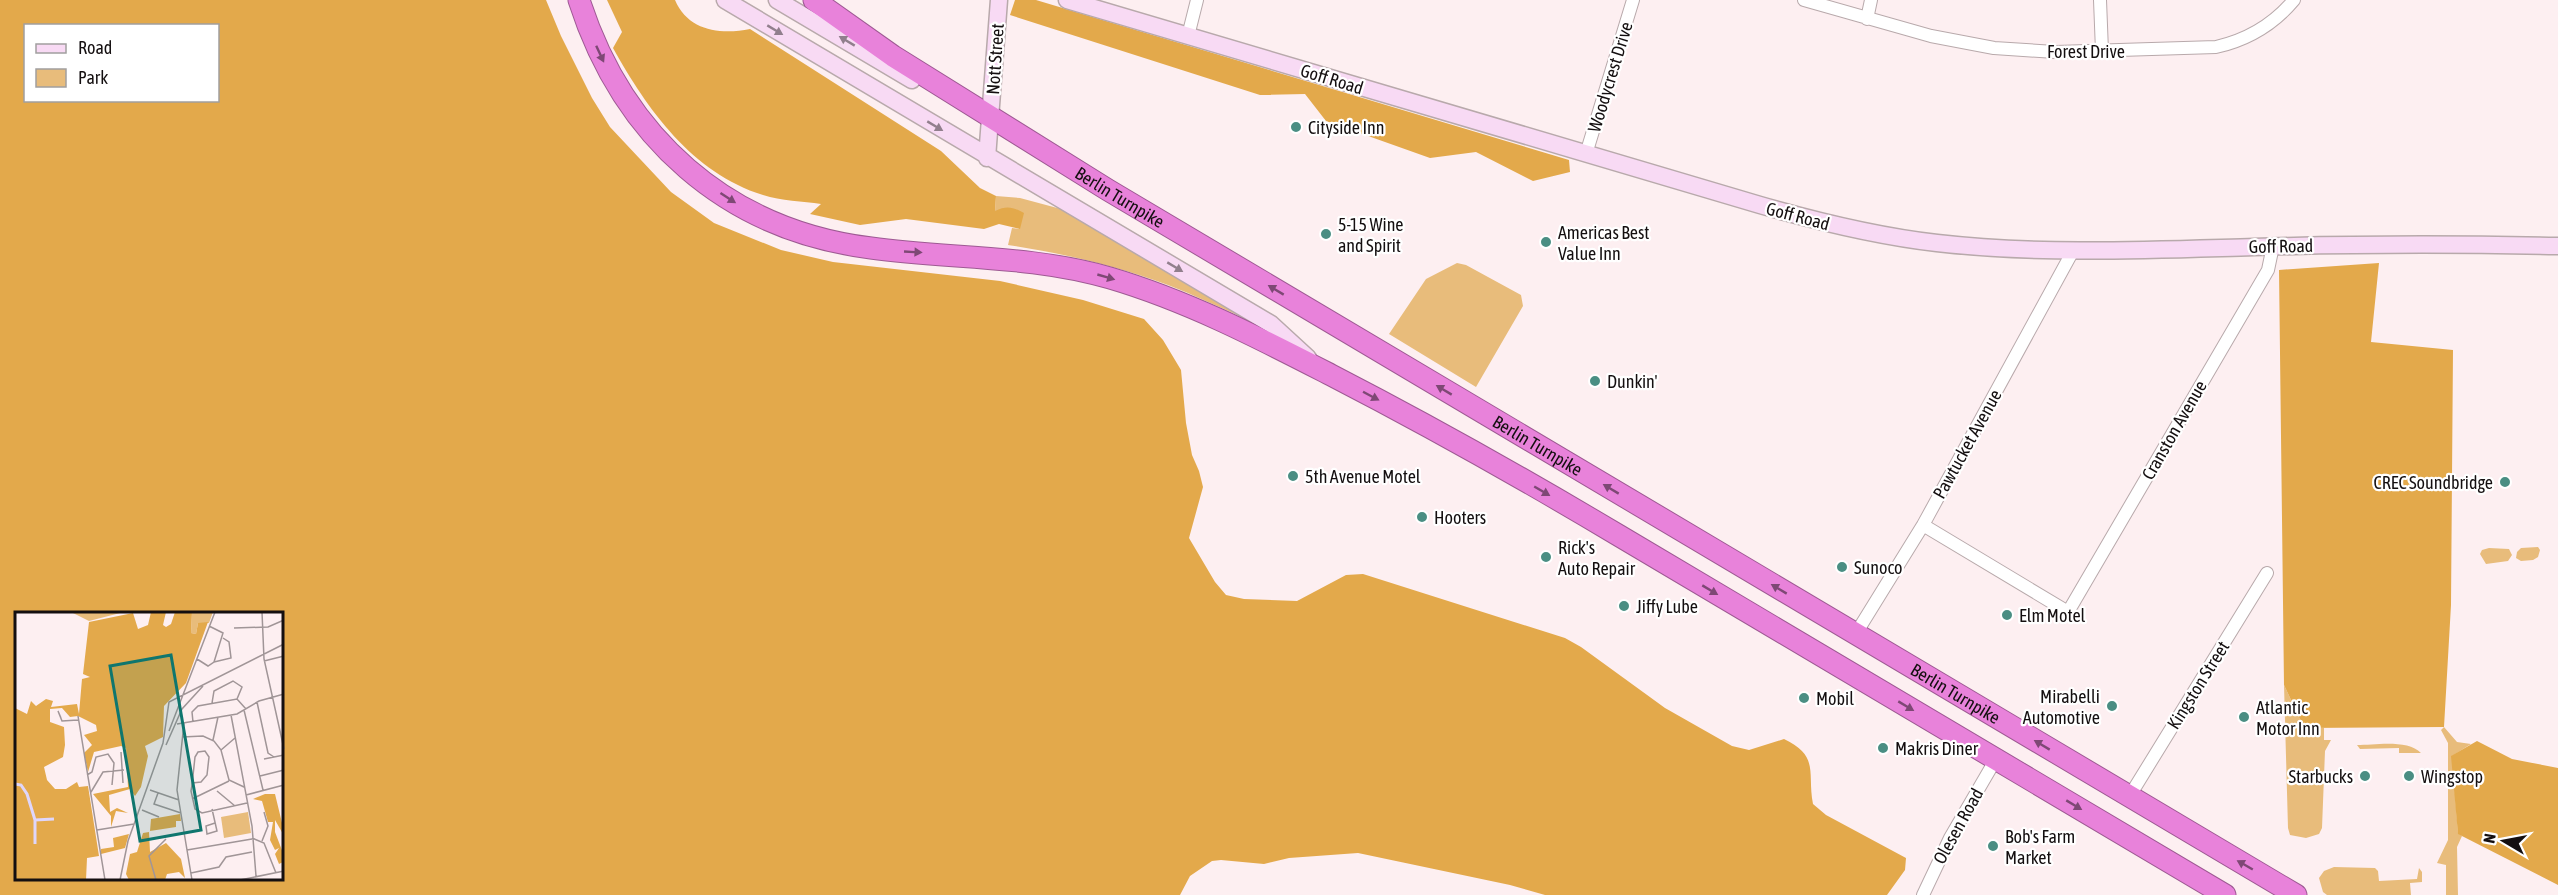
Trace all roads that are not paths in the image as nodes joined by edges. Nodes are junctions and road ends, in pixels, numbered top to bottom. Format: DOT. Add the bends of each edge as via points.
graph roads {
  1 [pos="579,0"];
  2 [pos="725,0"];
  3 [pos="777,0"];
  4 [pos="814,0"];
  5 [pos="999,0"];
  6 [pos="1067,0"];
  7 [pos="1197,0"];
  8 [pos="1633,0"];
  9 [pos="1804,0"];
  10 [pos="1871,0"];
  11 [pos="2100,0"];
  12 [pos="2294,0"];
  13 [pos="1867,19"];
  14 [pos="1188,36"];
  15 [pos="2102,51"];
  16 [pos="991,118"];
  17 [pos="1586,154"];
  18 [pos="987,158"];
  19 [pos="2273,246"];
  20 [pos="2558,246"];
  21 [pos="2074,249"];
  22 [pos="1320,369"];
  23 [pos="1923,525"];
  24 [pos="2266,573"];
  25 [pos="1855,635"];
  26 [pos="1837,665"];
  27 [pos="1996,759"];
  28 [pos="2128,797"];
  29 [pos="1923,895"];
  30 [pos="2225,895"];
  31 [pos="2296,895"];
  1 -- 22 [label="highway, one-way" via="608,70 647,129 680,164 760,217 850,246 1039,262 1108,277 1204,312"];
  2 -- 18 [label="street, Berlin Turnpike, one-way"];
  16 -- 3 [label="street, Berlin Turnpike, one-way" via="947,100"];
  4 -- 16 [label="highway"];
  5 -- 16 [label="street, Nott Street"];
  6 -- 14 [label="street, Goff Road"];
  7 -- 14 [label="street"];
  8 -- 17 [label="street, Woodycrest Drive"];
  9 -- 13 [label="street, Forest Drive"];
  10 -- 13 [label="street"];
  11 -- 15 [label="street"];
  12 -- 15 [label="street, Forest Drive" via="2257,33 2230,44 2194,50"];
  13 -- 15 [label="street, Forest Drive" via="1978,46"];
  14 -- 17 [label="street, Goff Road"];
  16 -- 18 [label="street, Nott Street"];
  25 -- 16 [label="highway, Berlin Turnpike, one-way"];
  17 -- 21 [label="street, Goff Road" via="1857,231 1974,246"];
  18 -- 22 [label="street, Berlin Turnpike, one-way" via="1271,324"];
  19 -- 20 [label="street, Goff Road"];
  19 -- 21 [label="street, Goff Road"];
  19 -- 23 [label="street, Cranston Avenue" via="2268,270 2068,612"];
  21 -- 23 [label="street, Pawtucket Avenue"];
  22 -- 26 [label="highway, Berlin Turnpike, one-way" via="1548,494"];
  23 -- 25 [label="street, Pawtucket Avenue"];
  24 -- 28 [label="street, Kingston Street"];
  25 -- 26 [label="highway"];
  28 -- 25 [label="highway, Berlin Turnpike, one-way"];
  26 -- 27 [label="highway, Berlin Turnpike, one-way"];
  27 -- 29 [label="street, Olesen Road" via="1950,838"];
  27 -- 30 [label="highway, Berlin Turnpike, one-way"];
  31 -- 28 [label="highway, Berlin Turnpike, one-way"];
}
